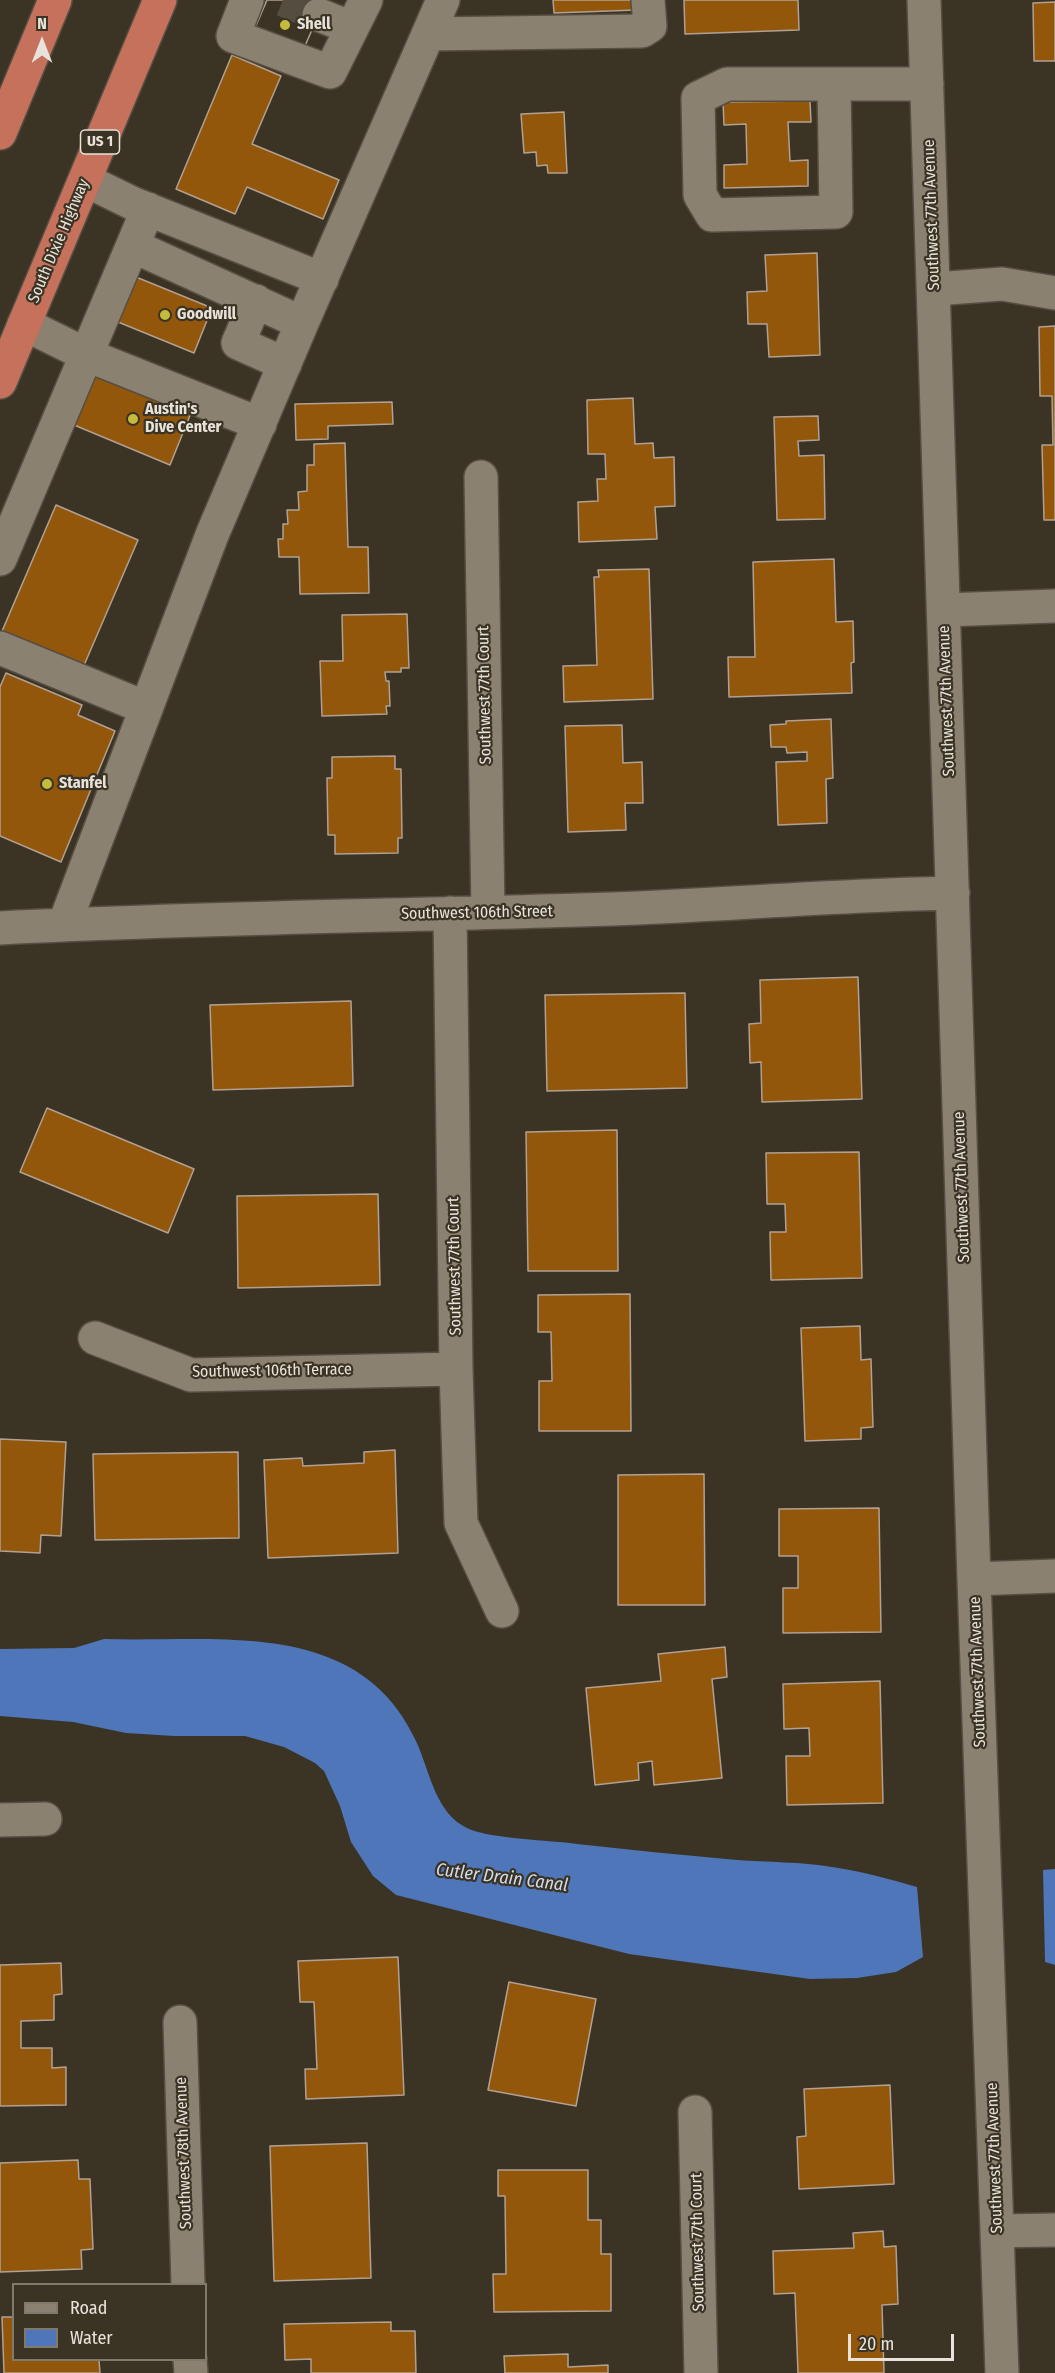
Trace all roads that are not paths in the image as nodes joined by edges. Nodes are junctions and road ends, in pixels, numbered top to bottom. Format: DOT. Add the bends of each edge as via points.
graph roads {
  1 [pos="55,0"];
  2 [pos="160,0"];
  3 [pos="247,0"];
  4 [pos="443,0"];
  5 [pos="648,0"];
  6 [pos="924,0"];
  7 [pos="359,14"];
  8 [pos="319,15"];
  9 [pos="428,34"];
  10 [pos="834,84"];
  11 [pos="927,84"];
  12 [pos="0,133"];
  13 [pos="84,180"];
  14 [pos="148,209"];
  15 [pos="134,246"];
  16 [pos="322,279"];
  17 [pos="935,289"];
  18 [pos="1055,293"];
  19 [pos="256,302"];
  20 [pos="302,323"];
  21 [pos="24,324"];
  22 [pos="87,355"];
  23 [pos="285,364"];
  24 [pos="0,382"];
  25 [pos="260,424"];
  26 [pos="482,477"];
  27 [pos="0,559"];
  28 [pos="1055,606"];
  29 [pos="944,610"];
  30 [pos="0,648"];
  31 [pos="146,708"];
  32 [pos="953,893"];
  33 [pos="488,912"];
  34 [pos="450,913"];
  35 [pos="64,925"];
  36 [pos="0,928"];
  37 [pos="95,1338"];
  38 [pos="456,1369"];
  39 [pos="1055,1576"];
  40 [pos="974,1579"];
  41 [pos="502,1611"];
  42 [pos="45,1819"];
  43 [pos="0,1820"];
  44 [pos="180,2022"];
  45 [pos="695,2112"];
  46 [pos="1055,2230"];
  47 [pos="998,2231"];
  48 [pos="188,2283"];
  49 [pos="701,2373"];
  50 [pos="1002,2373"];
  1 -- 12 [label="highway"];
  2 -- 13 [label="highway, South Dixie Highway / US 1"];
  3 -- 7 [label="street" via="233,36 330,72"];
  4 -- 9 [label="street"];
  5 -- 9 [label="street" via="650,26 642,31"];
  6 -- 11 [label="street, Southwest 77th Avenue"];
  7 -- 8 [label="street"];
  9 -- 16 [label="street"];
  10 -- 10 [label="street" via="727,84 698,98 700,195 712,215 836,212"];
  10 -- 11 [label="street"];
  11 -- 17 [label="street, Southwest 77th Avenue"];
  13 -- 14 [label="street"];
  13 -- 21 [label="highway, South Dixie Highway / US 1"];
  14 -- 15 [label="street"];
  14 -- 16 [label="street"];
  15 -- 19 [label="street"];
  15 -- 22 [label="street"];
  16 -- 20 [label="street"];
  17 -- 18 [label="street" via="1002,284"];
  17 -- 29 [label="street, Southwest 77th Avenue"];
  19 -- 20 [label="street"];
  19 -- 23 [label="street" via="238,343"];
  20 -- 23 [label="street"];
  21 -- 22 [label="street"];
  21 -- 24 [label="highway, South Dixie Highway / US 1"];
  22 -- 25 [label="street"];
  22 -- 27 [label="street"];
  23 -- 25 [label="street"];
  25 -- 31 [label="street" via="212,535"];
  26 -- 33 [label="street, Southwest 77th Court"];
  28 -- 29 [label="street"];
  29 -- 32 [label="street, Southwest 77th Avenue"];
  30 -- 31 [label="street"];
  31 -- 35 [label="street"];
  32 -- 33 [label="street, Southwest 106th Street"];
  32 -- 40 [label="street, Southwest 77th Avenue"];
  33 -- 34 [label="street, Southwest 106th Street"];
  34 -- 35 [label="street, Southwest 106th Street"];
  34 -- 38 [label="street, Southwest 77th Court"];
  35 -- 36 [label="street, Southwest 106th Street"];
  37 -- 38 [label="street, Southwest 106th Terrace" via="191,1375"];
  38 -- 41 [label="street, Southwest 77th Court" via="461,1523"];
  39 -- 40 [label="street"];
  40 -- 47 [label="street, Southwest 77th Avenue"];
  42 -- 43 [label="street"];
  44 -- 48 [label="street, Southwest 78th Avenue"];
  45 -- 49 [label="street, Southwest 77th Court"];
  46 -- 47 [label="street"];
  47 -- 50 [label="street, Southwest 77th Avenue"];
}
